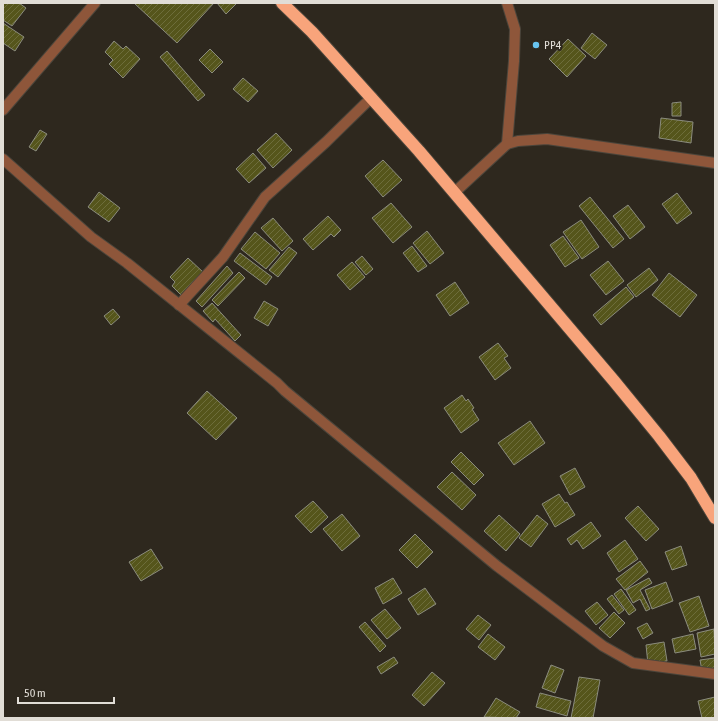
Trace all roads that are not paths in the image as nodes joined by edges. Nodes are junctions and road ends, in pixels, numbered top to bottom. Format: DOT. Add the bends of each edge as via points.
graph roads {
  1 [pos="95,3"];
  2 [pos="282,3"];
  3 [pos="507,3"];
  4 [pos="372,98"];
  5 [pos="3,110"];
  6 [pos="507,144"];
  7 [pos="3,159"];
  8 [pos="715,163"];
  9 [pos="455,192"];
  10 [pos="179,304"];
  11 [pos="715,518"];
  12 [pos="715,674"];
  1 -- 5 [label="street"];
  2 -- 4 [label="highway"];
  3 -- 6 [label="street" via="515,29"];
  4 -- 9 [label="highway"];
  4 -- 10 [label="street" via="264,197 223,257"];
  6 -- 8 [label="street" via="547,139"];
  6 -- 9 [label="street"];
  7 -- 10 [label="street" via="91,237"];
  9 -- 11 [label="highway" via="659,436 691,478"];
  10 -- 12 [label="street" via="485,556 603,646 632,663"];
}
